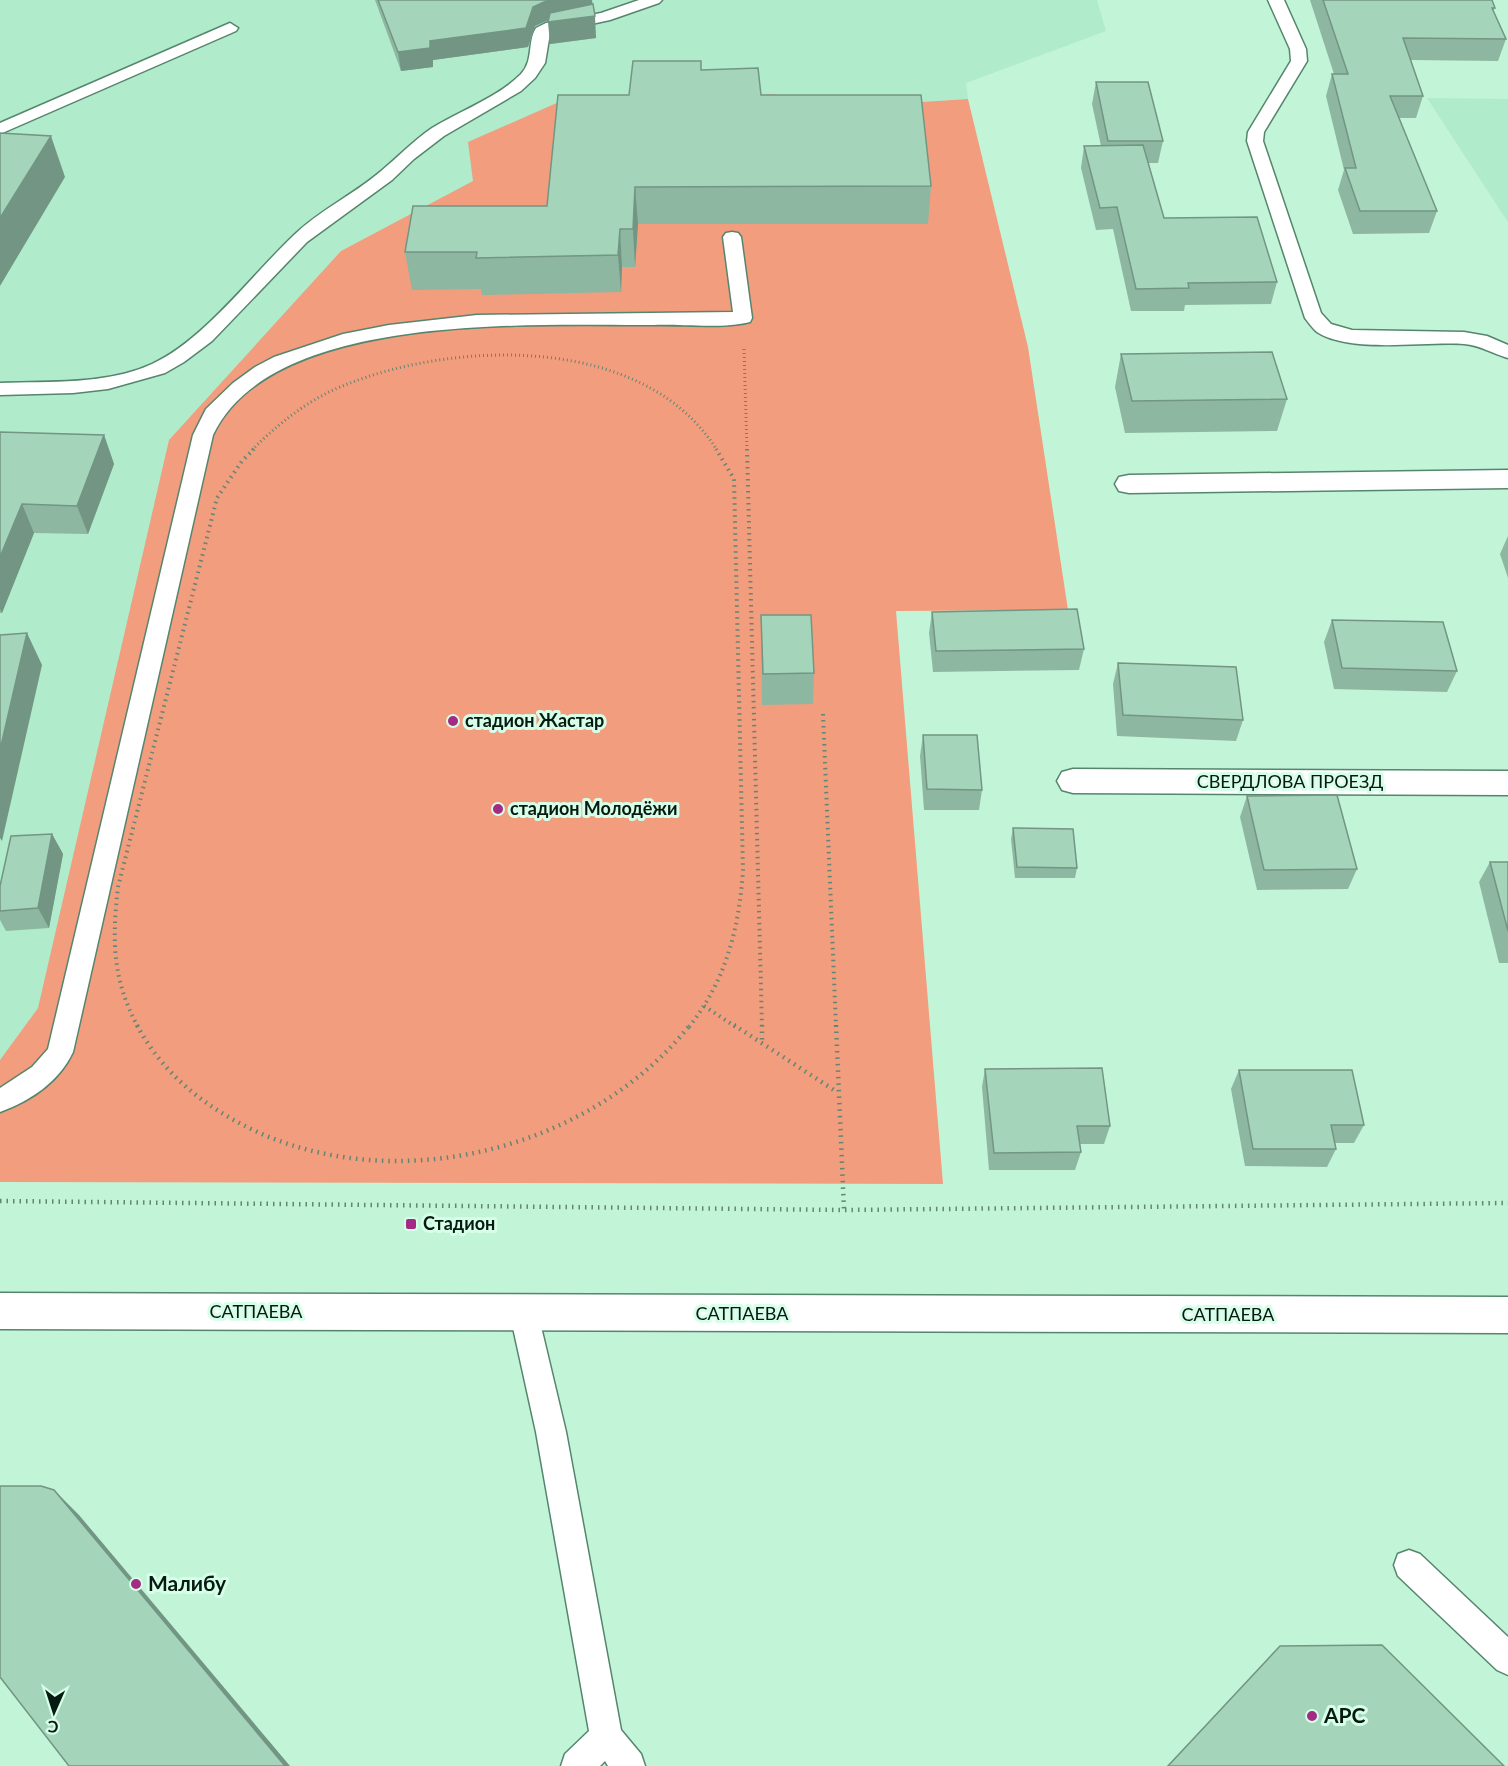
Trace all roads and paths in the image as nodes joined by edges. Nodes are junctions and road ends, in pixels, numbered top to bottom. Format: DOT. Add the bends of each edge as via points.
graph roads {
  1 [pos="654,0"];
  2 [pos="1276,0"];
  3 [pos="230,28"];
  4 [pos="0,129"];
  5 [pos="732,237"];
  6 [pos="743,318"];
  7 [pos="1508,352"];
  8 [pos="0,389"];
  9 [pos="1508,479"];
  10 [pos="1129,483"];
  11 [pos="823,714"];
  12 [pos="1073,781"];
  13 [pos="1508,783"];
  14 [pos="704,1006"];
  15 [pos="762,1043"];
  16 [pos="838,1092"];
  17 [pos="0,1101"];
  18 [pos="0,1202"];
  19 [pos="1508,1203"];
  20 [pos="844,1210"];
  21 [pos="0,1311"];
  22 [pos="524,1314"];
  23 [pos="1500,1318"];
  24 [pos="1409,1565"];
  25 [pos="1508,1659"];
  26 [pos="606,1737"];
  27 [pos="577,1766"];
  28 [pos="629,1766"];
  1 -- 8 [label="lane" via="604,17 546,28 542,31 537,63 522,82 438,132 301,238 205,336 168,364 108,383"];
  2 -- 7 [label="lane" via="1298,48 1299,62 1256,132 1255,141 1317,322 1351,337 1464,338"];
  3 -- 4 [label="lane"];
  5 -- 6 [label="lane"];
  6 -- 15 [label="path"];
  6 -- 17 [label="lane" via="477,321 343,340 280,361 240,387 213,414 203,435 60,1052 43,1076"];
  9 -- 10 [label="street"];
  11 -- 16 [label="path"];
  12 -- 13 [label="street, СВЕРДЛОВА ПРОЕЗД"];
  14 -- 14 [label="path" via="675,1044 594,1109 543,1133 485,1151 427,1160 360,1160 297,1148 239,1125 194,1096 158,1060 132,1018 117,971 113,928 118,887 217,498 250,449 305,404 379,371 422,360 511,353 561,358 603,369 657,393 700,426 721,452 734,479 743,870 740,918 726,965"];
  14 -- 15 [label="path"];
  15 -- 16 [label="path"];
  16 -- 20 [label="path"];
  18 -- 20 [label="path"];
  19 -- 20 [label="path"];
  21 -- 22 [label="street, САТПАЕВА"];
  22 -- 23 [label="street, САТПАЕВА"];
  22 -- 26 [label="lane" via="551,1432"];
  24 -- 25 [label="lane"];
  26 -- 27 [label="lane"];
  26 -- 28 [label="lane"];
}
